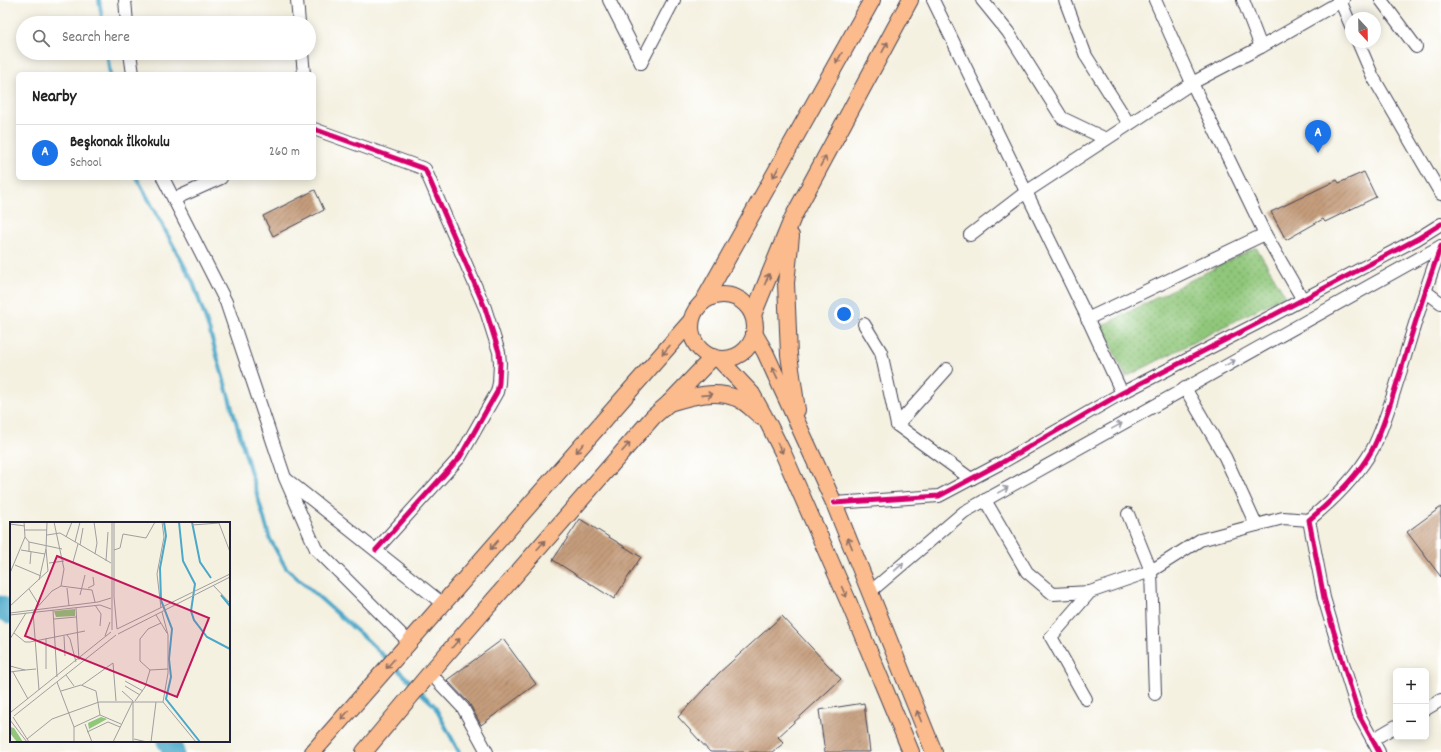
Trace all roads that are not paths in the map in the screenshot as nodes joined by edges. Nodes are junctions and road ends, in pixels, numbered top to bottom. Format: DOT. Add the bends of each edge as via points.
graph roads {
  1 [pos="125,0"];
  2 [pos="297,0"];
  3 [pos="609,0"];
  4 [pos="674,0"];
  5 [pos="872,0"];
  6 [pos="910,0"];
  7 [pos="933,0"];
  8 [pos="982,0"];
  9 [pos="1065,0"];
  10 [pos="1155,0"];
  11 [pos="1243,0"];
  12 [pos="1381,0"];
  13 [pos="1341,1"];
  14 [pos="1345,12"];
  15 [pos="126,16"];
  16 [pos="298,16"];
  17 [pos="1261,47"];
  18 [pos="1416,47"];
  19 [pos="1361,48"];
  20 [pos="131,60"];
  21 [pos="303,60"];
  22 [pos="132,72"];
  23 [pos="304,72"];
  24 [pos="1192,83"];
  25 [pos="1129,124"];
  26 [pos="316,130"];
  27 [pos="1106,139"];
  28 [pos="164,180"];
  29 [pos="217,180"];
  30 [pos="1026,192"];
  31 [pos="1441,194"];
  32 [pos="174,199"];
  33 [pos="793,217"];
  34 [pos="1441,224"];
  35 [pos="1265,234"];
  36 [pos="970,235"];
  37 [pos="1441,246"];
  38 [pos="1425,291"];
  39 [pos="1303,300"];
  40 [pos="703,302"];
  41 [pos="1441,302"];
  42 [pos="753,315"];
  43 [pos="1087,319"];
  44 [pos="692,321"];
  45 [pos="864,324"];
  46 [pos="754,333"];
  47 [pos="716,358"];
  48 [pos="947,369"];
  49 [pos="1185,388"];
  50 [pos="1122,393"];
  51 [pos="669,403"];
  52 [pos="768,423"];
  53 [pos="897,425"];
  54 [pos="799,427"];
  55 [pos="284,478"];
  56 [pos="971,479"];
  57 [pos="984,500"];
  58 [pos="834,503"];
  59 [pos="1128,514"];
  60 [pos="1310,520"];
  61 [pos="1256,525"];
  62 [pos="376,550"];
  63 [pos="1151,571"];
  64 [pos="870,592"];
  65 [pos="1090,592"];
  66 [pos="443,604"];
  67 [pos="409,642"];
  68 [pos="430,673"];
  69 [pos="1155,694"];
  70 [pos="1086,699"];
  71 [pos="1441,700"];
  72 [pos="1429,707"];
  73 [pos="1393,728"];
  74 [pos="1372,740"];
  75 [pos="313,752"];
  76 [pos="364,752"];
  77 [pos="487,752"];
  78 [pos="911,752"];
  79 [pos="934,752"];
  80 [pos="1379,752"];
  1 -- 15 [label="street"];
  2 -- 16 [label="street"];
  3 -- 4 [label="street" via="640,63"];
  5 -- 40 [label="main road, one-way"];
  33 -- 6 [label="main road, one-way"];
  7 -- 30 [label="street"];
  8 -- 27 [label="street" via="1008,32 1062,118"];
  9 -- 25 [label="street" via="1086,56"];
  10 -- 24 [label="street"];
  11 -- 17 [label="street"];
  12 -- 18 [label="street"];
  13 -- 14 [label="street"];
  13 -- 17 [label="street"];
  17 -- 24 [label="street"];
  19 -- 31 [label="street" via="1373,77"];
  20 -- 22 [label="street"];
  21 -- 23 [label="street"];
  24 -- 25 [label="street"];
  24 -- 35 [label="street"];
  25 -- 27 [label="street"];
  26 -- 62 [label="street" via="425,169 485,308 498,352 500,375 497,392 460,457"];
  27 -- 30 [label="street"];
  28 -- 32 [label="street"];
  29 -- 32 [label="street"];
  30 -- 36 [label="street"];
  30 -- 43 [label="street"];
  32 -- 55 [label="street" via="226,302"];
  42 -- 33 [label="main road, one-way"];
  33 -- 54 [label="main road" via="786,284 789,355"];
  34 -- 39 [label="street"];
  35 -- 39 [label="street"];
  35 -- 43 [label="street"];
  37 -- 38 [label="street"];
  49 -- 37 [label="street, one-way"];
  38 -- 41 [label="street"];
  38 -- 60 [label="street" via="1385,421 1372,450 1340,492"];
  39 -- 50 [label="street"];
  40 -- 42 [label="main road" via="712,297 731,296 748,306"];
  40 -- 44 [label="main road" via="694,313"];
  42 -- 46 [label="main road"];
  43 -- 50 [label="street"];
  44 -- 47 [label="main road" via="694,341 700,350"];
  44 -- 66 [label="main road, one-way"];
  45 -- 53 [label="street" via="881,352"];
  46 -- 47 [label="main road" via="751,342 742,353 728,358"];
  54 -- 46 [label="main road, one-way"];
  47 -- 51 [label="main road"];
  47 -- 52 [label="main road" via="752,394"];
  48 -- 53 [label="street"];
  57 -- 49 [label="street, one-way"];
  49 -- 61 [label="street" via="1225,457"];
  50 -- 56 [label="street"];
  51 -- 52 [label="main road, one-way" via="697,395 718,394 737,398"];
  68 -- 51 [label="main road, one-way" via="653,416"];
  52 -- 78 [label="main road, one-way" via="849,603"];
  53 -- 56 [label="street"];
  54 -- 58 [label="main road"];
  55 -- 62 [label="street"];
  55 -- 67 [label="street" via="316,548"];
  56 -- 58 [label="street" via="939,496"];
  64 -- 57 [label="street, one-way" via="964,512"];
  57 -- 65 [label="street" via="1027,572 1053,594"];
  64 -- 58 [label="main road, one-way"];
  59 -- 63 [label="street"];
  60 -- 61 [label="street" via="1282,518"];
  60 -- 74 [label="street" via="1324,598 1359,716"];
  61 -- 63 [label="street" via="1200,540"];
  62 -- 66 [label="street"];
  63 -- 65 [label="street"];
  63 -- 69 [label="street"];
  79 -- 64 [label="main road, one-way"];
  65 -- 70 [label="street" via="1051,637"];
  66 -- 67 [label="main road"];
  67 -- 75 [label="main road, one-way"];
  68 -- 76 [label="main road"];
  68 -- 77 [label="street" via="463,708"];
  71 -- 72 [label="street"];
  73 -- 74 [label="street"];
  74 -- 80 [label="street"];
}
